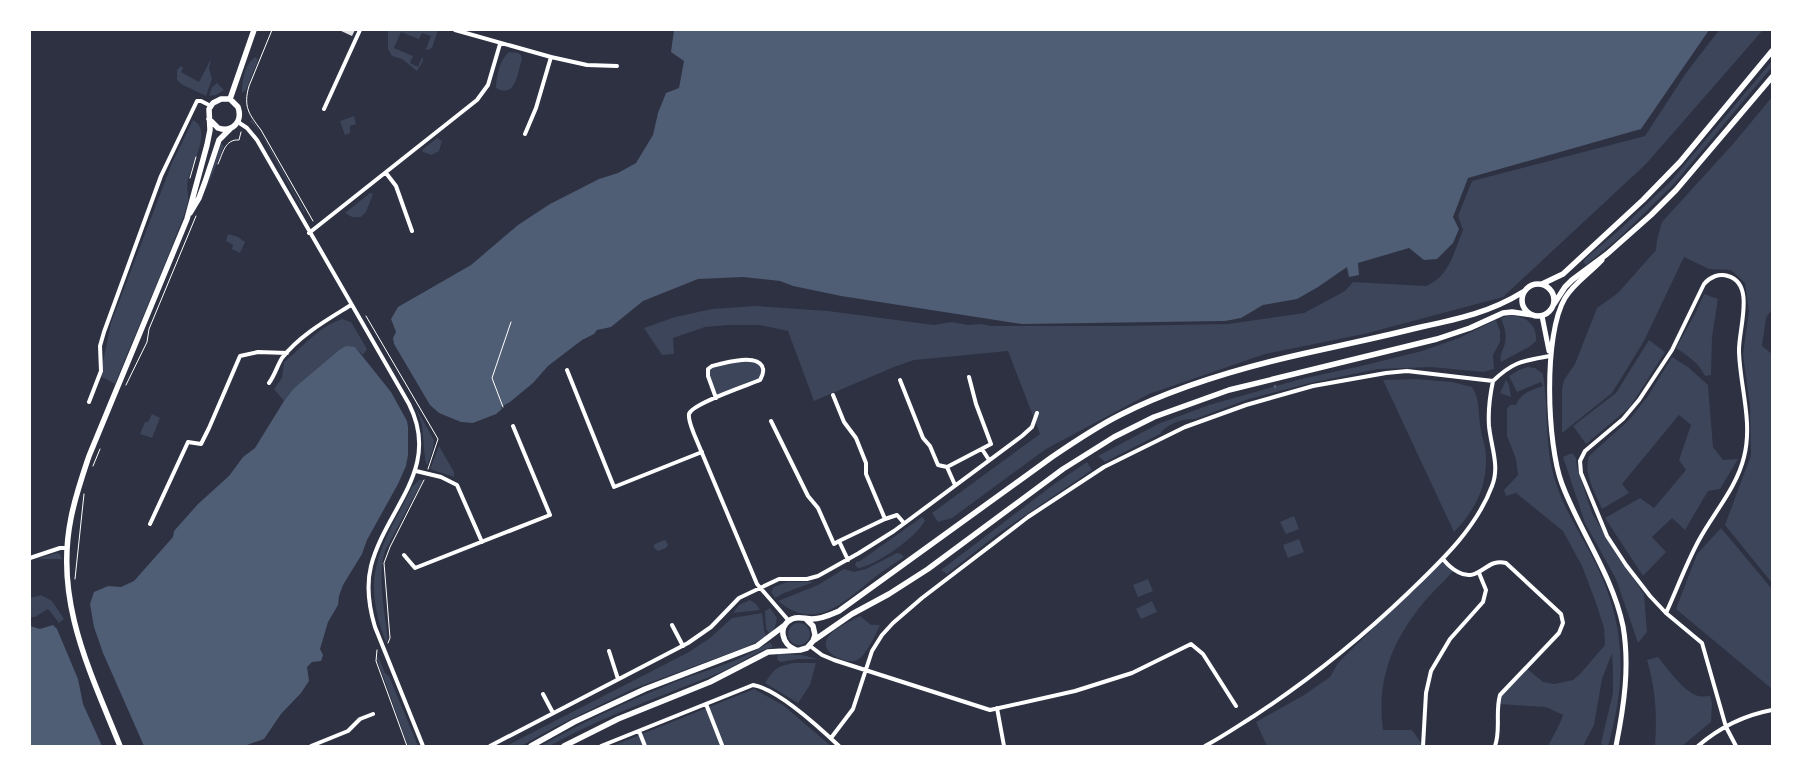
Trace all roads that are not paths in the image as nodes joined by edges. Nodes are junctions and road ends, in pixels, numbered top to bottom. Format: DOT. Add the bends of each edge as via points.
graph roads {
  1 [pos="254,30"];
  2 [pos="360,30"];
  3 [pos="455,30"];
  4 [pos="500,44"];
  5 [pos="1772,51"];
  6 [pos="551,57"];
  7 [pos="617,66"];
  8 [pos="1772,77"];
  9 [pos="230,99"];
  10 [pos="211,106"];
  11 [pos="324,109"];
  12 [pos="209,119"];
  13 [pos="238,122"];
  14 [pos="230,128"];
  15 [pos="525,134"];
  16 [pos="386,173"];
  17 [pos="186,219"];
  18 [pos="412,231"];
  19 [pos="309,233"];
  20 [pos="1607,254"];
  21 [pos="1542,284"];
  22 [pos="1524,292"];
  23 [pos="1554,304"];
  24 [pos="351,305"];
  25 [pos="1533,316"];
  26 [pos="1542,316"];
  27 [pos="286,353"];
  28 [pos="1550,356"];
  29 [pos="567,370"];
  30 [pos="969,377"];
  31 [pos="900,380"];
  32 [pos="1494,381"];
  33 [pos="269,382"];
  34 [pos="833,395"];
  35 [pos="716,398"];
  36 [pos="89,402"];
  37 [pos="1037,413"];
  38 [pos="771,421"];
  39 [pos="513,426"];
  40 [pos="982,449"];
  41 [pos="702,452"];
  42 [pos="989,460"];
  43 [pos="946,467"];
  44 [pos="416,471"];
  45 [pos="955,485"];
  46 [pos="884,518"];
  47 [pos="904,523"];
  48 [pos="150,524"];
  49 [pos="482,542"];
  50 [pos="839,542"];
  51 [pos="67,548"];
  52 [pos="404,555"];
  53 [pos="30,558"];
  54 [pos="1442,559"];
  55 [pos="848,560"];
  56 [pos="1479,574"];
  57 [pos="760,589"];
  58 [pos="1666,613"];
  59 [pos="805,618"];
  60 [pos="787,623"];
  61 [pos="672,624"];
  62 [pos="811,643"];
  63 [pos="683,646"];
  64 [pos="796,650"];
  65 [pos="609,651"];
  66 [pos="866,671"];
  67 [pos="618,679"];
  68 [pos="543,694"];
  69 [pos="706,704"];
  70 [pos="1236,706"];
  71 [pos="997,708"];
  72 [pos="1772,710"];
  73 [pos="553,713"];
  74 [pos="373,714"];
  75 [pos="1726,727"];
  76 [pos="639,730"];
  77 [pos="831,738"];
  78 [pos="722,745"];
  79 [pos="120,746"];
  80 [pos="311,746"];
  81 [pos="423,746"];
  82 [pos="490,746"];
  83 [pos="531,746"];
  84 [pos="564,746"];
  85 [pos="601,746"];
  86 [pos="645,746"];
  87 [pos="839,746"];
  88 [pos="1004,746"];
  89 [pos="1205,746"];
  90 [pos="1423,746"];
  91 [pos="1495,746"];
  92 [pos="1616,746"];
  93 [pos="1698,746"];
  94 [pos="1736,746"];
  1 -- 9 [label="main road"];
  2 -- 11 [label="street"];
  3 -- 4 [label="street"];
  4 -- 6 [label="street"];
  4 -- 16 [label="street" via="489,82 477,100"];
  5 -- 21 [label="main road" via="1680,162 1643,200 1564,274"];
  6 -- 7 [label="street" via="587,65"];
  6 -- 15 [label="street"];
  8 -- 20 [label="main road" via="1676,190"];
  9 -- 10 [label="main road" via="217,100"];
  9 -- 13 [label="main road" via="238,107"];
  10 -- 12 [label="main road"];
  10 -- 36 [label="street" via="197,101 161,176 104,332 100,346 101,371"];
  12 -- 14 [label="main road" via="218,128"];
  12 -- 17 [label="main road" via="207,145"];
  13 -- 14 [label="main road"];
  13 -- 19 [label="street" via="257,140"];
  14 -- 17 [label="main road" via="219,140 199,198"];
  16 -- 18 [label="street" via="396,186"];
  16 -- 19 [label="street"];
  17 -- 51 [label="main road" via="89,456 70,520"];
  19 -- 24 [label="street"];
  20 -- 23 [label="main road" via="1564,287"];
  20 -- 28 [label="street" via="1565,298"];
  21 -- 22 [label="main road" via="1531,285"];
  21 -- 23 [label="main road" via="1553,292"];
  22 -- 25 [label="main road" via="1523,307"];
  22 -- 59 [label="main road" via="1500,306 1462,319 1254,366 1189,385 1150,401 1088,433 1052,457 839,611 825,617"];
  23 -- 26 [label="main road"];
  24 -- 27 [label="street" via="316,327"];
  24 -- 44 [label="street" via="415,415 420,447"];
  25 -- 26 [label="main road"];
  25 -- 62 [label="main road" via="1503,312 1437,339 1229,390 1154,417 1063,469 928,569 852,614"];
  26 -- 28 [label="street"];
  27 -- 33 [label="street"];
  27 -- 48 [label="street" via="258,352 240,356 201,444 188,442"];
  28 -- 32 [label="street" via="1516,363"];
  28 -- 92 [label="street" via="1554,457 1562,483 1607,577 1623,627 1626,684"];
  29 -- 41 [label="street" via="614,487"];
  30 -- 40 [label="street" via="991,442"];
  31 -- 43 [label="street" via="923,438 938,465"];
  32 -- 54 [label="street" via="1489,419 1495,462 1493,485 1476,516"];
  32 -- 66 [label="street" via="1431,373 1386,373 1281,395 1185,427 1104,467 1000,538 893,623 872,651"];
  34 -- 46 [label="street" via="844,422 856,438"];
  35 -- 35 [label="street" via="708,369 743,360 760,362 764,370 760,380"];
  35 -- 41 [label="street" via="698,405 689,413"];
  37 -- 42 [label="street" via="1032,427"];
  38 -- 50 [label="street" via="834,544"];
  39 -- 49 [label="street" via="550,514"];
  40 -- 42 [label="street"];
  40 -- 43 [label="street"];
  41 -- 57 [label="street"];
  42 -- 45 [label="street"];
  43 -- 45 [label="street"];
  44 -- 49 [label="street" via="458,485"];
  44 -- 81 [label="street" via="380,542 369,574 369,604 382,646"];
  45 -- 47 [label="street"];
  46 -- 47 [label="street" via="897,515"];
  46 -- 50 [label="street"];
  47 -- 55 [label="street"];
  49 -- 52 [label="street" via="415,568"];
  50 -- 55 [label="street"];
  51 -- 53 [label="street"];
  51 -- 79 [label="main road" via="67,578 74,627"];
  54 -- 56 [label="street" via="1461,574"];
  54 -- 89 [label="street" via="1317,673"];
  55 -- 57 [label="street" via="818,576 779,579"];
  56 -- 90 [label="street" via="1486,590 1483,602 1450,639 1431,671 1426,693"];
  56 -- 91 [label="street" via="1493,562 1506,563 1559,611 1563,620 1559,633 1500,695"];
  57 -- 60 [label="street"];
  57 -- 63 [label="street" via="739,598 711,628"];
  58 -- 58 [label="street" via="1698,541 1734,481 1745,453 1746,413 1738,351 1744,296 1739,283 1727,276 1713,277 1704,284 1672,350 1639,400 1623,419 1585,451 1580,461 1586,487 1607,536 1626,565"];
  58 -- 75 [label="street" via="1702,643"];
  59 -- 60 [label="main road"];
  59 -- 62 [label="main road" via="814,628"];
  60 -- 64 [label="main road" via="784,640"];
  60 -- 83 [label="main road" via="757,646 645,689"];
  61 -- 63 [label="street"];
  62 -- 64 [label="main road"];
  62 -- 66 [label="street" via="822,655"];
  63 -- 67 [label="street"];
  64 -- 84 [label="main road" via="768,652 718,678 618,719"];
  65 -- 67 [label="street"];
  66 -- 71 [label="street" via="977,707"];
  66 -- 77 [label="street" via="853,709"];
  67 -- 73 [label="street"];
  68 -- 73 [label="street"];
  69 -- 76 [label="street"];
  69 -- 77 [label="street" via="747,686 760,686 779,696"];
  69 -- 78 [label="street"];
  70 -- 71 [label="street" via="1203,654 1191,644 1132,673 1075,691"];
  71 -- 88 [label="street"];
  72 -- 75 [label="street"];
  73 -- 82 [label="street"];
  74 -- 80 [label="street" via="360,719 348,731"];
  75 -- 93 [label="street"];
  75 -- 94 [label="street"];
  76 -- 85 [label="street"];
  76 -- 86 [label="street"];
  77 -- 87 [label="street"];
}
